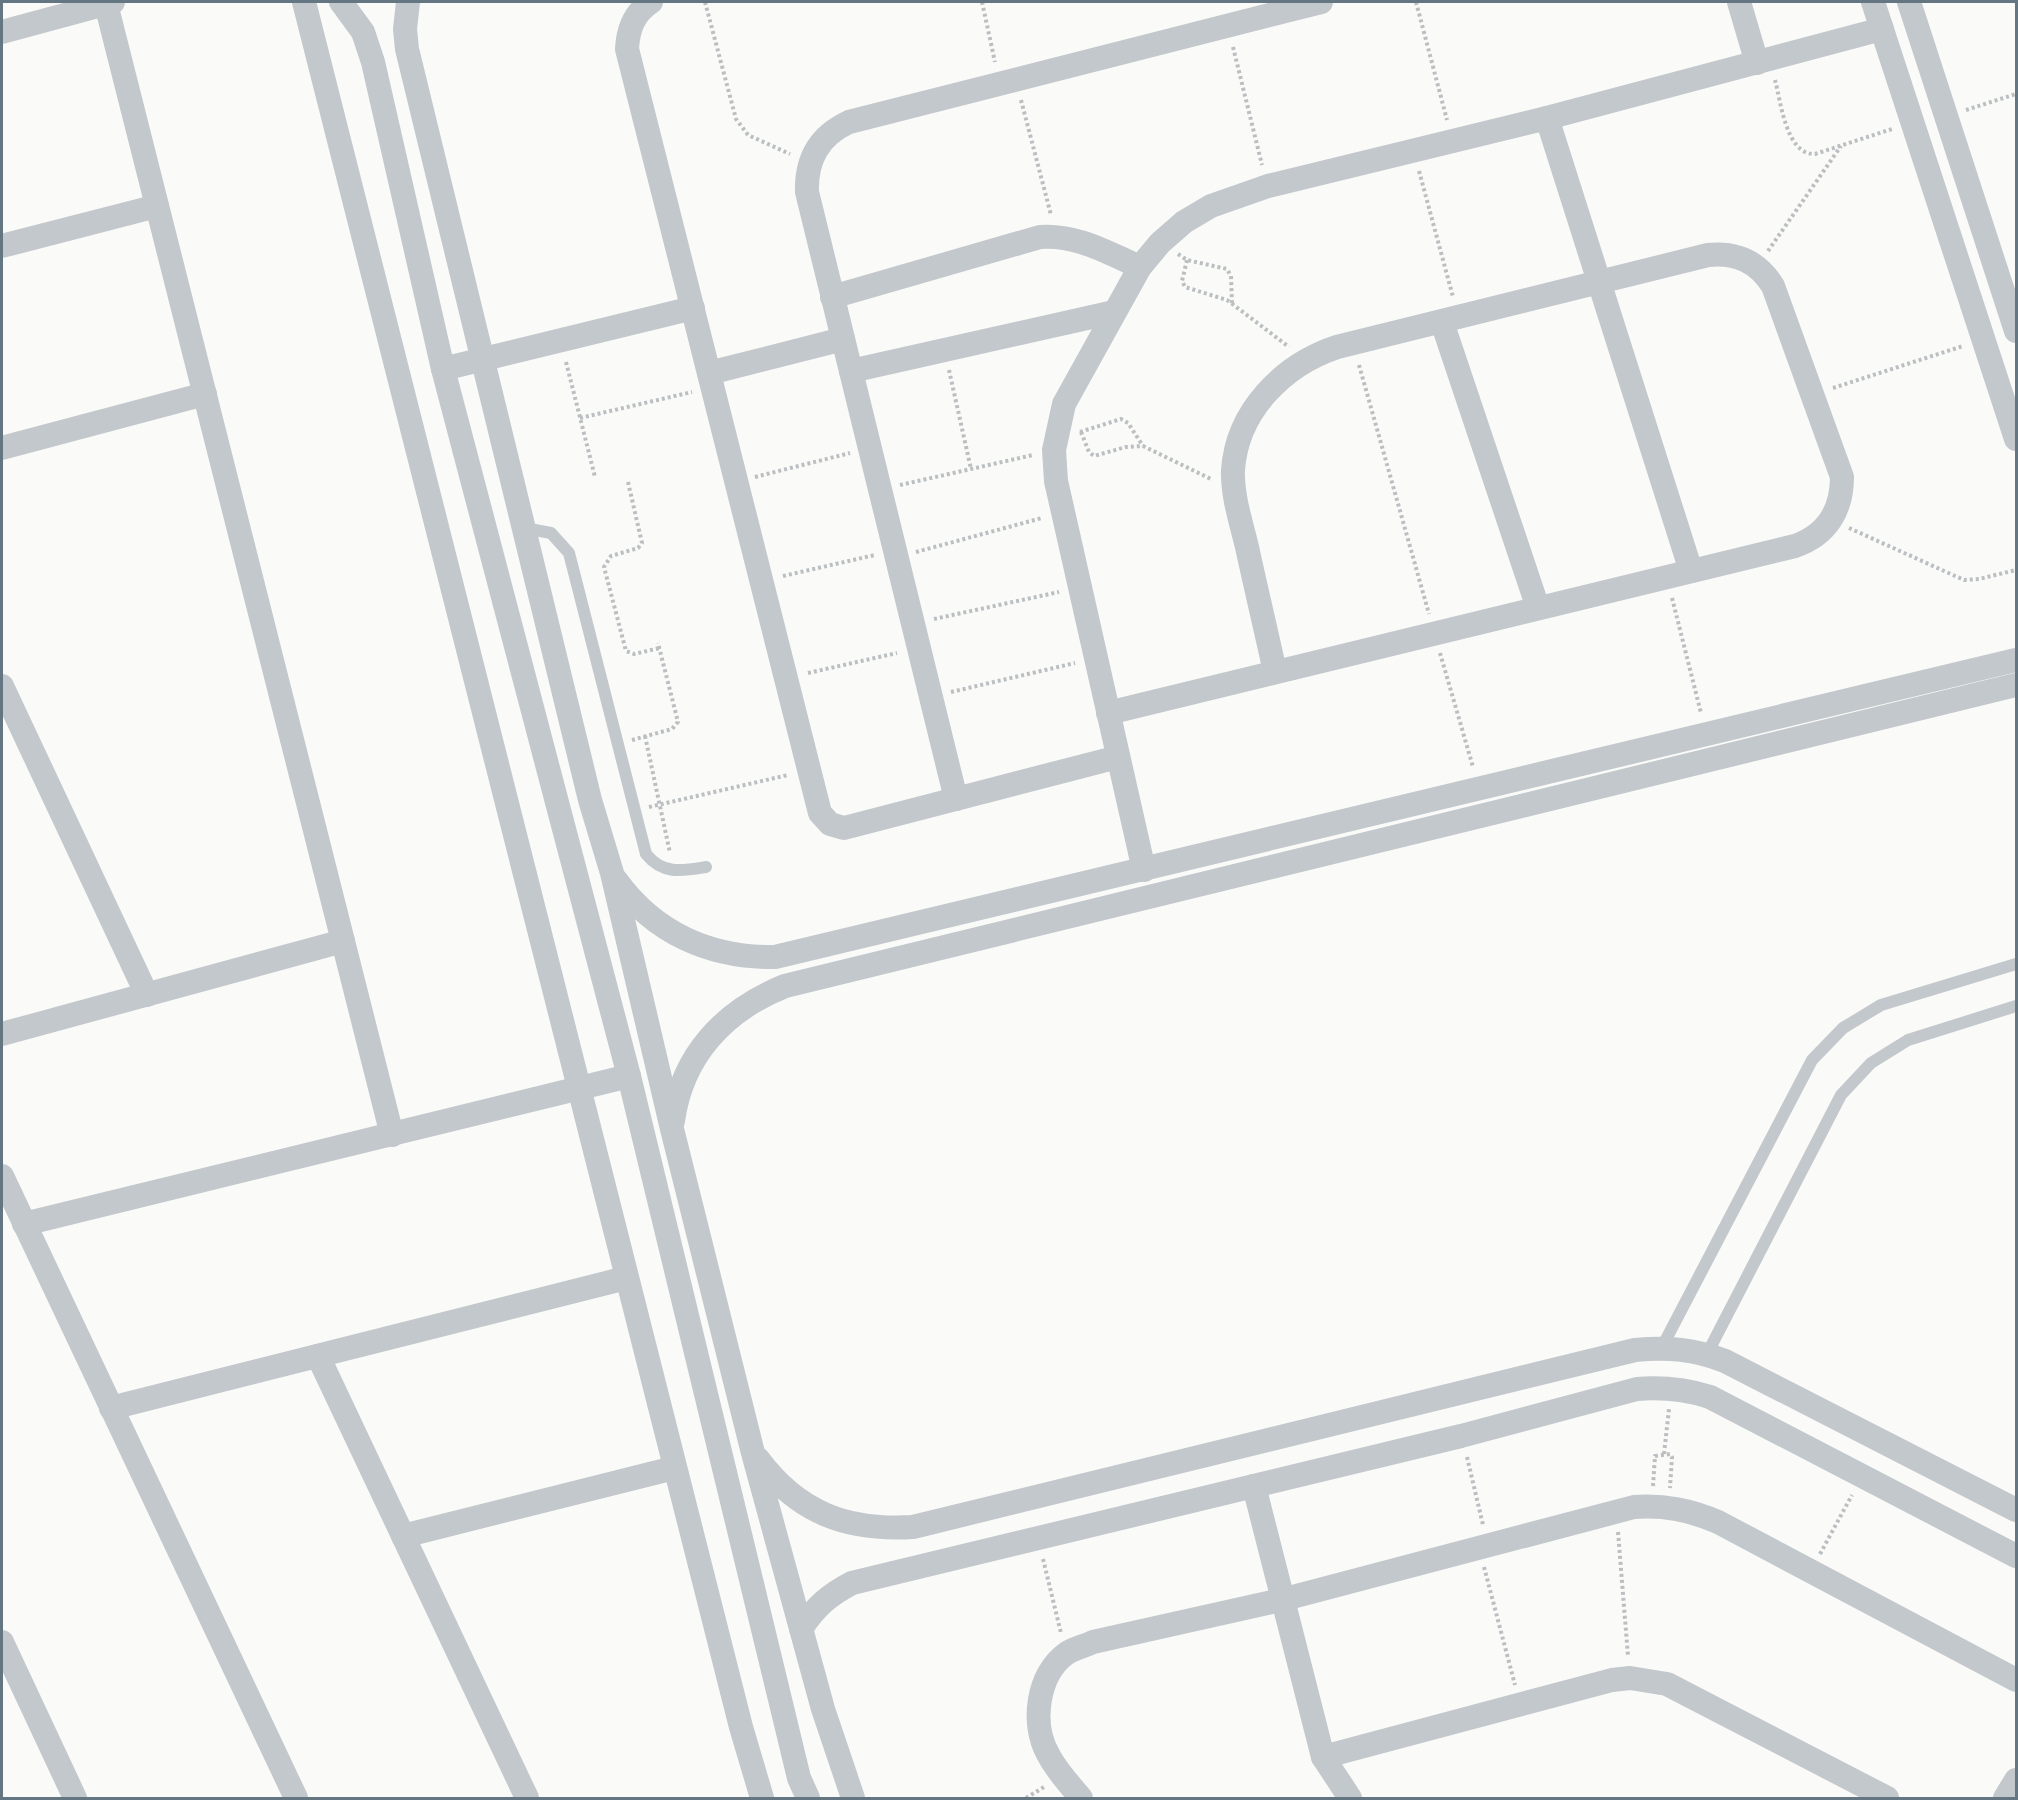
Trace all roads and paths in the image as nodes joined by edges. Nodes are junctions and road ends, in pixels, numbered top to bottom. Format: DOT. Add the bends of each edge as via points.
graph roads {
  1 [pos="304,2"];
  2 [pos="341,2"];
  3 [pos="408,2"];
  4 [pos="651,2"];
  5 [pos="705,2"];
  6 [pos="982,2"];
  7 [pos="1321,2"];
  8 [pos="1416,2"];
  9 [pos="1739,2"];
  10 [pos="1873,2"];
  11 [pos="1909,2"];
  12 [pos="110,3"];
  13 [pos="1228,25"];
  14 [pos="1882,29"];
  15 [pos="2,32"];
  16 [pos="1763,61"];
  17 [pos="1007,82"];
  18 [pos="2016,94"];
  19 [pos="1946,116"];
  20 [pos="1546,118"];
  21 [pos="1912,123"];
  22 [pos="1453,142"];
  23 [pos="1842,145"];
  24 [pos="1414,151"];
  25 [pos="809,162"];
  26 [pos="1268,186"];
  27 [pos="157,206"];
  28 [pos="1057,236"];
  29 [pos="1986,238"];
  30 [pos="1160,243"];
  31 [pos="2,246"];
  32 [pos="1954,248"];
  33 [pos="1186,260"];
  34 [pos="1757,266"];
  35 [pos="1140,267"];
  36 [pos="1599,284"];
  37 [pos="832,297"];
  38 [pos="1232,304"];
  39 [pos="693,308"];
  40 [pos="1114,312"];
  41 [pos="1451,320"];
  42 [pos="2016,331"];
  43 [pos="843,339"];
  44 [pos="1984,340"];
  45 [pos="1353,344"];
  46 [pos="945,350"];
  47 [pos="564,356"];
  48 [pos="482,359"];
  49 [pos="1306,360"];
  50 [pos="443,369"];
  51 [pos="851,371"];
  52 [pos="711,380"];
  53 [pos="205,394"];
  54 [pos="1813,394"];
  55 [pos="580,418"];
  56 [pos="1081,432"];
  57 [pos="2016,439"];
  58 [pos="1055,442"];
  59 [pos="1143,446"];
  60 [pos="2,448"];
  61 [pos="870,448"];
  62 [pos="971,469"];
  63 [pos="595,477"];
  64 [pos="628,482"];
  65 [pos="737,482"];
  66 [pos="880,490"];
  67 [pos="1235,491"];
  68 [pos="1063,512"];
  69 [pos="1832,520"];
  70 [pos="524,528"];
  71 [pos="896,554"];
  72 [pos="2016,570"];
  73 [pos="1691,571"];
  74 [pos="1667,577"];
  75 [pos="762,581"];
  76 [pos="1080,587"];
  77 [pos="1538,608"];
  78 [pos="913,623"];
  79 [pos="1435,634"];
  80 [pos="919,648"];
  81 [pos="1096,658"];
  82 [pos="2016,660"];
  83 [pos="1275,672"];
  84 [pos="787,678"];
  85 [pos="2,686"];
  86 [pos="2016,686"];
  87 [pos="931,697"];
  88 [pos="1108,713"];
  89 [pos="1707,735"];
  90 [pos="645,736"];
  91 [pos="617,744"];
  92 [pos="1118,757"];
  93 [pos="810,770"];
  94 [pos="1479,789"];
  95 [pos="956,799"];
  96 [pos="659,804"];
  97 [pos="634,810"];
  98 [pos="706,867"];
  99 [pos="1144,870"];
  100 [pos="674,871"];
  101 [pos="612,873"];
  102 [pos="343,941"];
  103 [pos="2016,964"];
  104 [pos="147,995"];
  105 [pos="2016,1006"];
  106 [pos="2,1034"];
  107 [pos="629,1076"];
  108 [pos="578,1088"];
  109 [pos="672,1129"];
  110 [pos="392,1135"];
  111 [pos="2,1176"];
  112 [pos="24,1224"];
  113 [pos="626,1278"];
  114 [pos="1662,1347"];
  115 [pos="1707,1354"];
  116 [pos="318,1356"];
  117 [pos="1671,1388"];
  118 [pos="111,1408"];
  119 [pos="1461,1436"];
  120 [pos="753,1453"];
  121 [pos="1664,1454"];
  122 [pos="674,1468"];
  123 [pos="1862,1475"];
  124 [pos="1254,1486"];
  125 [pos="1660,1506"];
  126 [pos="1617,1510"];
  127 [pos="2016,1510"];
  128 [pos="403,1536"];
  129 [pos="1038,1538"];
  130 [pos="1484,1548"];
  131 [pos="2016,1556"];
  132 [pos="1810,1571"];
  133 [pos="1281,1600"];
  134 [pos="801,1629"];
  135 [pos="2,1642"];
  136 [pos="1066,1654"];
  137 [pos="1630,1678"];
  138 [pos="2016,1680"];
  139 [pos="1520,1705"];
  140 [pos="1323,1757"];
  141 [pos="2016,1780"];
  142 [pos="75,1798"];
  143 [pos="296,1798"];
  144 [pos="527,1798"];
  145 [pos="762,1798"];
  146 [pos="808,1798"];
  147 [pos="853,1798"];
  148 [pos="1081,1798"];
  149 [pos="1350,1798"];
  150 [pos="1887,1798"];
  151 [pos="2005,1798"];
  1 -- 108 [label="street"];
  2 -- 50 [label="street" via="363,32 373,62"];
  3 -- 48 [label="street" via="407,49"];
  4 -- 39 [label="street" via="631,25 627,49"];
  5 -- 25 [label="path" via="741,128 757,140"];
  6 -- 17 [label="path"];
  7 -- 13 [label="street"];
  8 -- 22 [label="path"];
  9 -- 16 [label="street"];
  10 -- 14 [label="street"];
  11 -- 19 [label="street"];
  12 -- 15 [label="street"];
  12 -- 27 [label="street"];
  13 -- 17 [label="street"];
  13 -- 26 [label="path"];
  14 -- 16 [label="street"];
  14 -- 21 [label="street"];
  16 -- 20 [label="street"];
  16 -- 23 [label="path" via="1795,146 1809,154"];
  17 -- 25 [label="street" via="849,122 825,138"];
  17 -- 28 [label="path"];
  18 -- 19 [label="path"];
  19 -- 29 [label="street"];
  20 -- 22 [label="street"];
  20 -- 36 [label="street"];
  21 -- 23 [label="path"];
  21 -- 32 [label="street"];
  22 -- 24 [label="street"];
  23 -- 34 [label="path"];
  24 -- 26 [label="street"];
  24 -- 41 [label="path"];
  25 -- 37 [label="street" via="807,192"];
  26 -- 30 [label="street" via="1212,206 1184,222"];
  27 -- 31 [label="street"];
  27 -- 53 [label="street"];
  28 -- 35 [label="street"];
  28 -- 37 [label="street" via="1040,237"];
  29 -- 32 [label="street"];
  29 -- 42 [label="street"];
  30 -- 33 [label="path"];
  30 -- 35 [label="street"];
  32 -- 44 [label="street"];
  33 -- 38 [label="path" via="1227,269"];
  33 -- 38 [label="path" via="1182,281 1185,287 1223,297"];
  34 -- 36 [label="street" via="1734,255 1721,254"];
  34 -- 54 [label="street" via="1773,286"];
  35 -- 40 [label="street"];
  36 -- 41 [label="street"];
  36 -- 73 [label="street"];
  37 -- 43 [label="street"];
  38 -- 49 [label="path"];
  39 -- 48 [label="street"];
  39 -- 52 [label="street"];
  40 -- 46 [label="street"];
  40 -- 58 [label="street" via="1071,390"];
  41 -- 45 [label="street"];
  41 -- 77 [label="street"];
  43 -- 51 [label="street"];
  43 -- 52 [label="street"];
  44 -- 54 [label="path"];
  44 -- 57 [label="street"];
  45 -- 49 [label="street"];
  45 -- 79 [label="path"];
  46 -- 51 [label="street"];
  46 -- 62 [label="path"];
  47 -- 55 [label="path"];
  48 -- 50 [label="street"];
  48 -- 70 [label="street"];
  49 -- 67 [label="street" via="1274,384 1250,416 1236,456"];
  50 -- 107 [label="street"];
  51 -- 61 [label="street"];
  52 -- 55 [label="path"];
  52 -- 65 [label="street"];
  53 -- 60 [label="street"];
  53 -- 102 [label="street"];
  54 -- 69 [label="street" via="1842,477 1842,492"];
  55 -- 63 [label="path"];
  56 -- 58 [label="path"];
  56 -- 59 [label="path" via="1121,419"];
  56 -- 59 [label="path" via="1094,456"];
  58 -- 62 [label="path"];
  58 -- 68 [label="street" via="1056,481"];
  59 -- 67 [label="path"];
  61 -- 65 [label="path"];
  61 -- 66 [label="street"];
  62 -- 66 [label="path"];
  64 -- 90 [label="path" via="642,543 638,548 610,556 604,567 626,651 634,654 659,645 678,722 672,729"];
  65 -- 75 [label="street"];
  66 -- 71 [label="street"];
  67 -- 83 [label="street"];
  68 -- 71 [label="path"];
  68 -- 76 [label="street"];
  69 -- 72 [label="path" via="1964,580"];
  69 -- 73 [label="street" via="1807,541"];
  70 -- 91 [label="lane" via="551,533 569,553"];
  70 -- 101 [label="street" via="590,800"];
  71 -- 75 [label="path"];
  71 -- 78 [label="street"];
  73 -- 74 [label="street"];
  74 -- 77 [label="street"];
  74 -- 89 [label="path"];
  75 -- 84 [label="street"];
  76 -- 78 [label="path"];
  76 -- 81 [label="street"];
  77 -- 79 [label="street"];
  78 -- 80 [label="street"];
  79 -- 83 [label="street"];
  79 -- 94 [label="path"];
  80 -- 84 [label="path"];
  80 -- 87 [label="street"];
  81 -- 87 [label="path"];
  81 -- 88 [label="street"];
  82 -- 89 [label="street"];
  83 -- 88 [label="street"];
  84 -- 93 [label="street"];
  85 -- 104 [label="street"];
  86 -- 109 [label="street" via="786,986 742,1007 706,1040 682,1082"];
  87 -- 95 [label="street"];
  88 -- 92 [label="street"];
  89 -- 94 [label="street"];
  90 -- 91 [label="path"];
  90 -- 96 [label="path"];
  91 -- 97 [label="lane"];
  92 -- 95 [label="street"];
  92 -- 99 [label="street"];
  93 -- 95 [label="street" via="820,813 830,824 844,828"];
  93 -- 96 [label="path"];
  94 -- 99 [label="street"];
  96 -- 97 [label="path"];
  96 -- 100 [label="path"];
  97 -- 100 [label="lane" via="646,854 661,868"];
  98 -- 100 [label="lane"];
  99 -- 101 [label="street" via="775,957 751,957 704,948 668,930 642,911"];
  101 -- 109 [label="street"];
  102 -- 104 [label="street"];
  102 -- 110 [label="street"];
  103 -- 114 [label="lane" via="1881,1005 1843,1028 1812,1060"];
  104 -- 106 [label="street"];
  105 -- 115 [label="lane" via="1908,1040 1871,1063 1840,1095"];
  107 -- 108 [label="street"];
  107 -- 146 [label="street" via="799,1778"];
  108 -- 110 [label="street"];
  108 -- 113 [label="street"];
  109 -- 120 [label="street"];
  110 -- 112 [label="street"];
  111 -- 112 [label="street"];
  112 -- 118 [label="street"];
  113 -- 116 [label="street"];
  113 -- 122 [label="street"];
  114 -- 115 [label="street"];
  114 -- 120 [label="street" via="1635,1350 913,1527 851,1525 822,1514 772,1478"];
  115 -- 127 [label="street"];
  116 -- 118 [label="street"];
  116 -- 128 [label="street"];
  117 -- 119 [label="street" via="1637,1389"];
  117 -- 121 [label="path"];
  117 -- 123 [label="street" via="1710,1396"];
  118 -- 143 [label="street"];
  119 -- 124 [label="street"];
  119 -- 130 [label="path"];
  120 -- 134 [label="street"];
  121 -- 125 [label="path" via="1655,1457"];
  121 -- 125 [label="path" via="1672,1457"];
  122 -- 128 [label="street"];
  122 -- 145 [label="street"];
  123 -- 131 [label="street"];
  123 -- 132 [label="path"];
  124 -- 129 [label="street"];
  124 -- 133 [label="street"];
  125 -- 126 [label="street"];
  125 -- 132 [label="street" via="1694,1512 1718,1522"];
  126 -- 130 [label="street"];
  126 -- 137 [label="path"];
  128 -- 144 [label="street"];
  129 -- 134 [label="street" via="852,1583 813,1610"];
  129 -- 136 [label="path"];
  130 -- 133 [label="street"];
  130 -- 139 [label="path"];
  132 -- 138 [label="street"];
  133 -- 136 [label="street" via="1093,1642"];
  133 -- 140 [label="street"];
  134 -- 147 [label="street"];
  135 -- 142 [label="street"];
  136 -- 148 [label="street" via="1048,1675 1040,1698 1039,1726 1047,1753"];
  137 -- 139 [label="street"];
  137 -- 150 [label="street" via="1667,1683"];
  139 -- 140 [label="street"];
  140 -- 149 [label="street"];
  141 -- 151 [label="street"];
}
